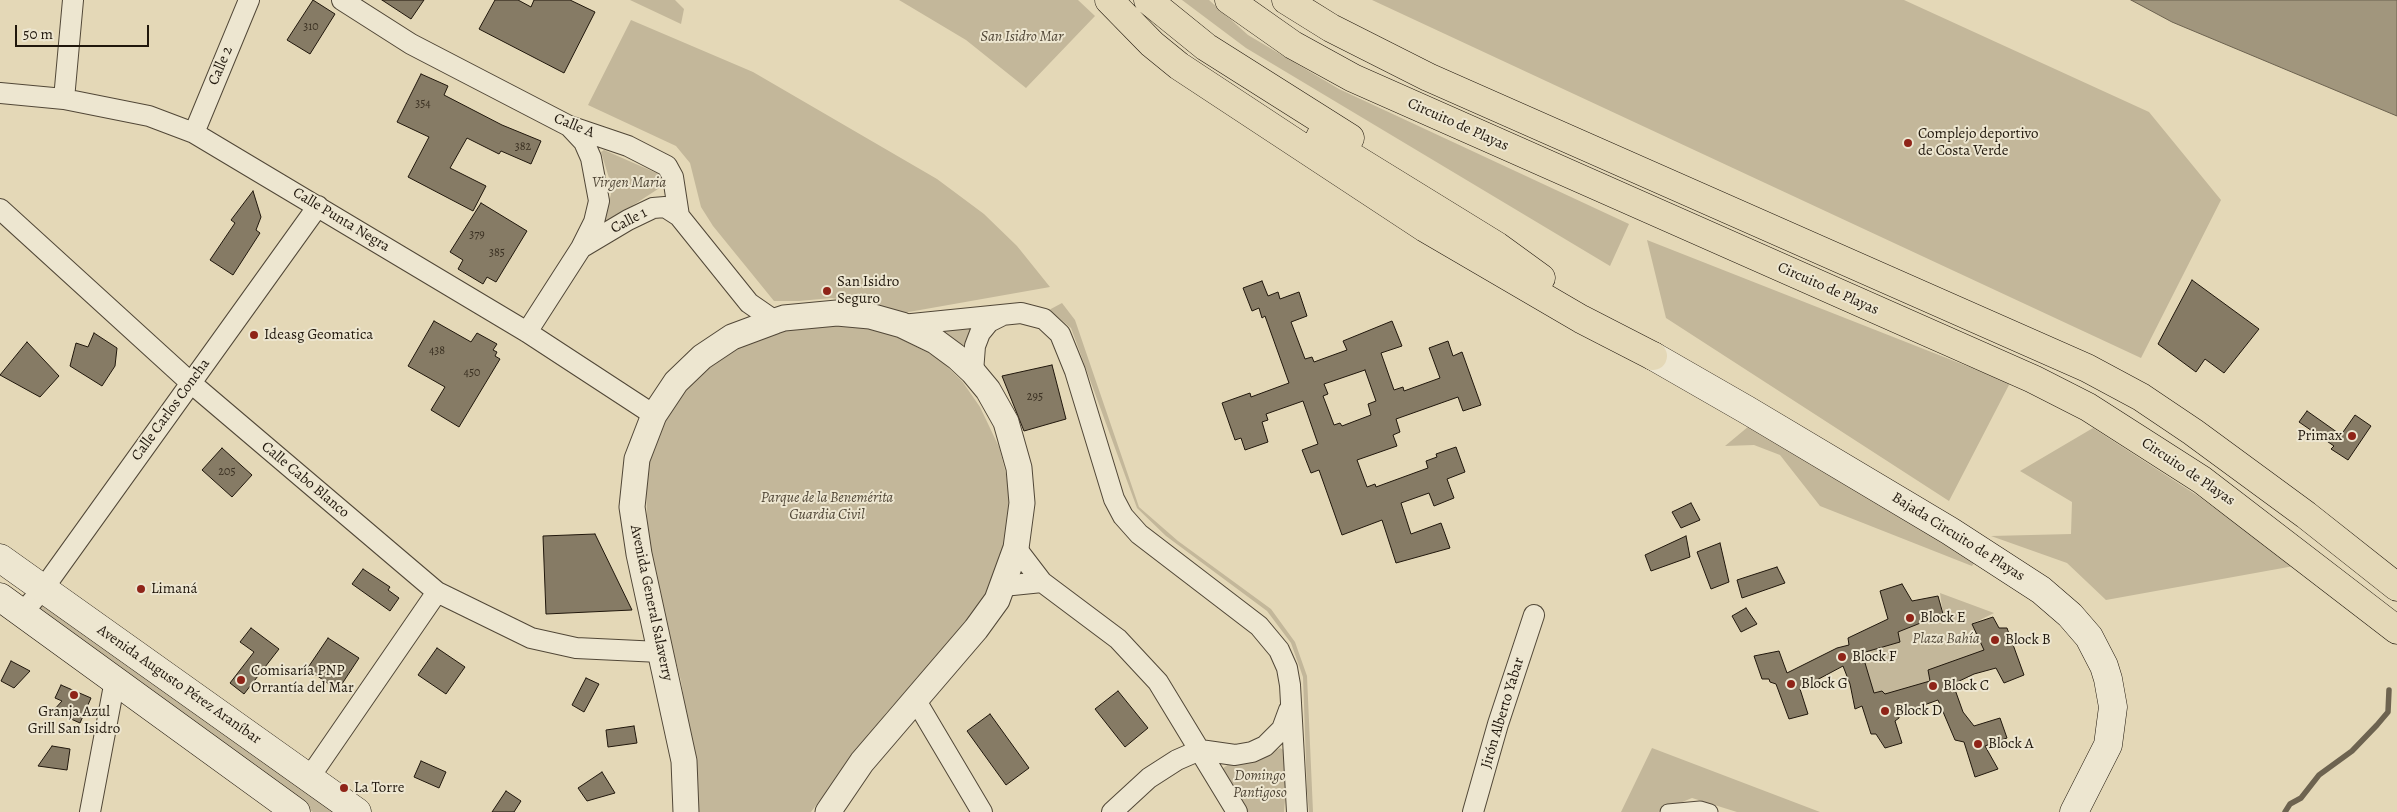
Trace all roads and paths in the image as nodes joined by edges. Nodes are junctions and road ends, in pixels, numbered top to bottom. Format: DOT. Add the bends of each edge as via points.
graph roads {
  1 [pos="73,0"];
  2 [pos="249,0"];
  3 [pos="342,0"];
  4 [pos="1109,0"];
  5 [pos="1128,0"];
  6 [pos="1148,0"];
  7 [pos="1229,0"];
  8 [pos="1286,0"];
  9 [pos="0,93"];
  10 [pos="64,99"];
  11 [pos="569,126"];
  12 [pos="194,133"];
  13 [pos="318,206"];
  14 [pos="0,209"];
  15 [pos="679,216"];
  16 [pos="1497,246"];
  17 [pos="581,248"];
  18 [pos="1004,314"];
  19 [pos="766,324"];
  20 [pos="902,325"];
  21 [pos="527,332"];
  22 [pos="1653,356"];
  23 [pos="973,372"];
  24 [pos="191,382"];
  25 [pos="654,415"];
  26 [pos="1016,548"];
  27 [pos="0,558"];
  28 [pos="1042,582"];
  29 [pos="1004,586"];
  30 [pos="2397,586"];
  31 [pos="43,589"];
  32 [pos="437,592"];
  33 [pos="11,605"];
  34 [pos="1534,615"];
  35 [pos="2397,630"];
  36 [pos="660,652"];
  37 [pos="115,680"];
  38 [pos="195,697"];
  39 [pos="915,699"];
  40 [pos="1290,703"];
  41 [pos="176,725"];
  42 [pos="1200,750"];
  43 [pos="309,778"];
  44 [pos="90,812"];
  45 [pos="296,812"];
  46 [pos="357,812"];
  47 [pos="686,812"];
  48 [pos="828,812"];
  49 [pos="982,812"];
  50 [pos="1112,812"];
  51 [pos="1237,812"];
  52 [pos="1298,812"];
  53 [pos="1473,812"];
  54 [pos="1668,812"];
  55 [pos="1710,812"];
  56 [pos="2074,812"];
  1 -- 10 [label="street"];
  2 -- 12 [label="street, Calle 2"];
  3 -- 11 [label="street, Calle A" via="411,44"];
  4 -- 22 [label="highway" via="1152,44 1179,66 1426,228 1581,319"];
  5 -- 16 [label="highway" via="1195,58"];
  6 -- 16 [label="highway" via="1206,47 1437,192"];
  7 -- 35 [label="highway, Circuito de Playas" via="1293,45 1353,78 2033,379 2088,407 2202,480"];
  8 -- 30 [label="highway" via="1331,28 1428,77 2087,368 2141,397 2193,432"];
  9 -- 10 [label="street, Calle Punta Negra"];
  10 -- 12 [label="street, Calle Punta Negra" via="149,116"];
  11 -- 15 [label="street, Calle A" via="628,146 667,166 672,176"];
  11 -- 17 [label="street, Calle 1" via="584,142 591,158 599,201 594,222"];
  12 -- 13 [label="street, Calle Punta Negra"];
  13 -- 21 [label="street, Calle Punta Negra"];
  13 -- 24 [label="street, Calle Carlos Concha"];
  14 -- 24 [label="street, Calle Cabo Blanco"];
  15 -- 17 [label="street, Calle 1" via="665,207 652,208"];
  15 -- 19 [label="street, Calle A"];
  16 -- 22 [label="highway"];
  17 -- 21 [label="street, Calle 1"];
  18 -- 20 [label="street"];
  18 -- 23 [label="street" via="989,322 980,333 974,346"];
  18 -- 40 [label="street" via="1016,312 1039,316 1060,334 1075,371 1114,499 1123,516 1139,534 1259,626 1273,641 1287,668"];
  19 -- 20 [label="street, Avenida General Salaverry" via="784,318 837,314 870,316"];
  19 -- 25 [label="street, Avenida General Salaverry" via="732,337 702,357 676,382"];
  20 -- 23 [label="street, Avenida General Salaverry" via="935,341"];
  21 -- 25 [label="street, Calle Punta Negra"];
  22 -- 56 [label="main road, Bajada Circuito de Playas" via="1950,531 2041,590 2070,615 2089,638 2101,660 2113,707 2108,745"];
  23 -- 26 [label="street, Avenida General Salaverry" via="999,407 1014,445 1022,503"];
  24 -- 31 [label="street, Calle Carlos Concha"];
  24 -- 32 [label="street, Calle Cabo Blanco"];
  25 -- 36 [label="street, Avenida General Salaverry" via="637,460 632,507"];
  26 -- 28 [label="street"];
  26 -- 29 [label="street, Avenida General Salaverry"];
  27 -- 31 [label="main road, Avenida Augusto Pérez Araníbar"];
  28 -- 29 [label="street"];
  28 -- 42 [label="street" via="1118,639 1158,682"];
  29 -- 39 [label="street, Avenida General Salaverry" via="976,629"];
  31 -- 33 [label="street, Calle Carlos Concha"];
  31 -- 38 [label="main road, Avenida Augusto Pérez Araníbar"];
  32 -- 36 [label="street, Calle Cabo Blanco" via="531,638 576,648"];
  32 -- 43 [label="street"];
  33 -- 37 [label="main road"];
  34 -- 53 [label="street, Jirón Alberto Yabar"];
  36 -- 47 [label="street, Avenida General Salaverry" via="684,760"];
  37 -- 41 [label="main road"];
  37 -- 44 [label="street"];
  38 -- 41 [label="main road"];
  38 -- 43 [label="main road, Avenida Augusto Pérez Araníbar"];
  39 -- 48 [label="street, Avenida General Salaverry" via="862,762"];
  39 -- 49 [label="street"];
  40 -- 42 [label="street" via="1282,729 1265,746 1235,755"];
  40 -- 52 [label="street"];
  41 -- 45 [label="main road"];
  42 -- 50 [label="street" via="1162,768"];
  42 -- 51 [label="street"];
  43 -- 46 [label="main road, Avenida Augusto Pérez Araníbar"];
  54 -- 55 [label="street" via="1700,809"];
}
